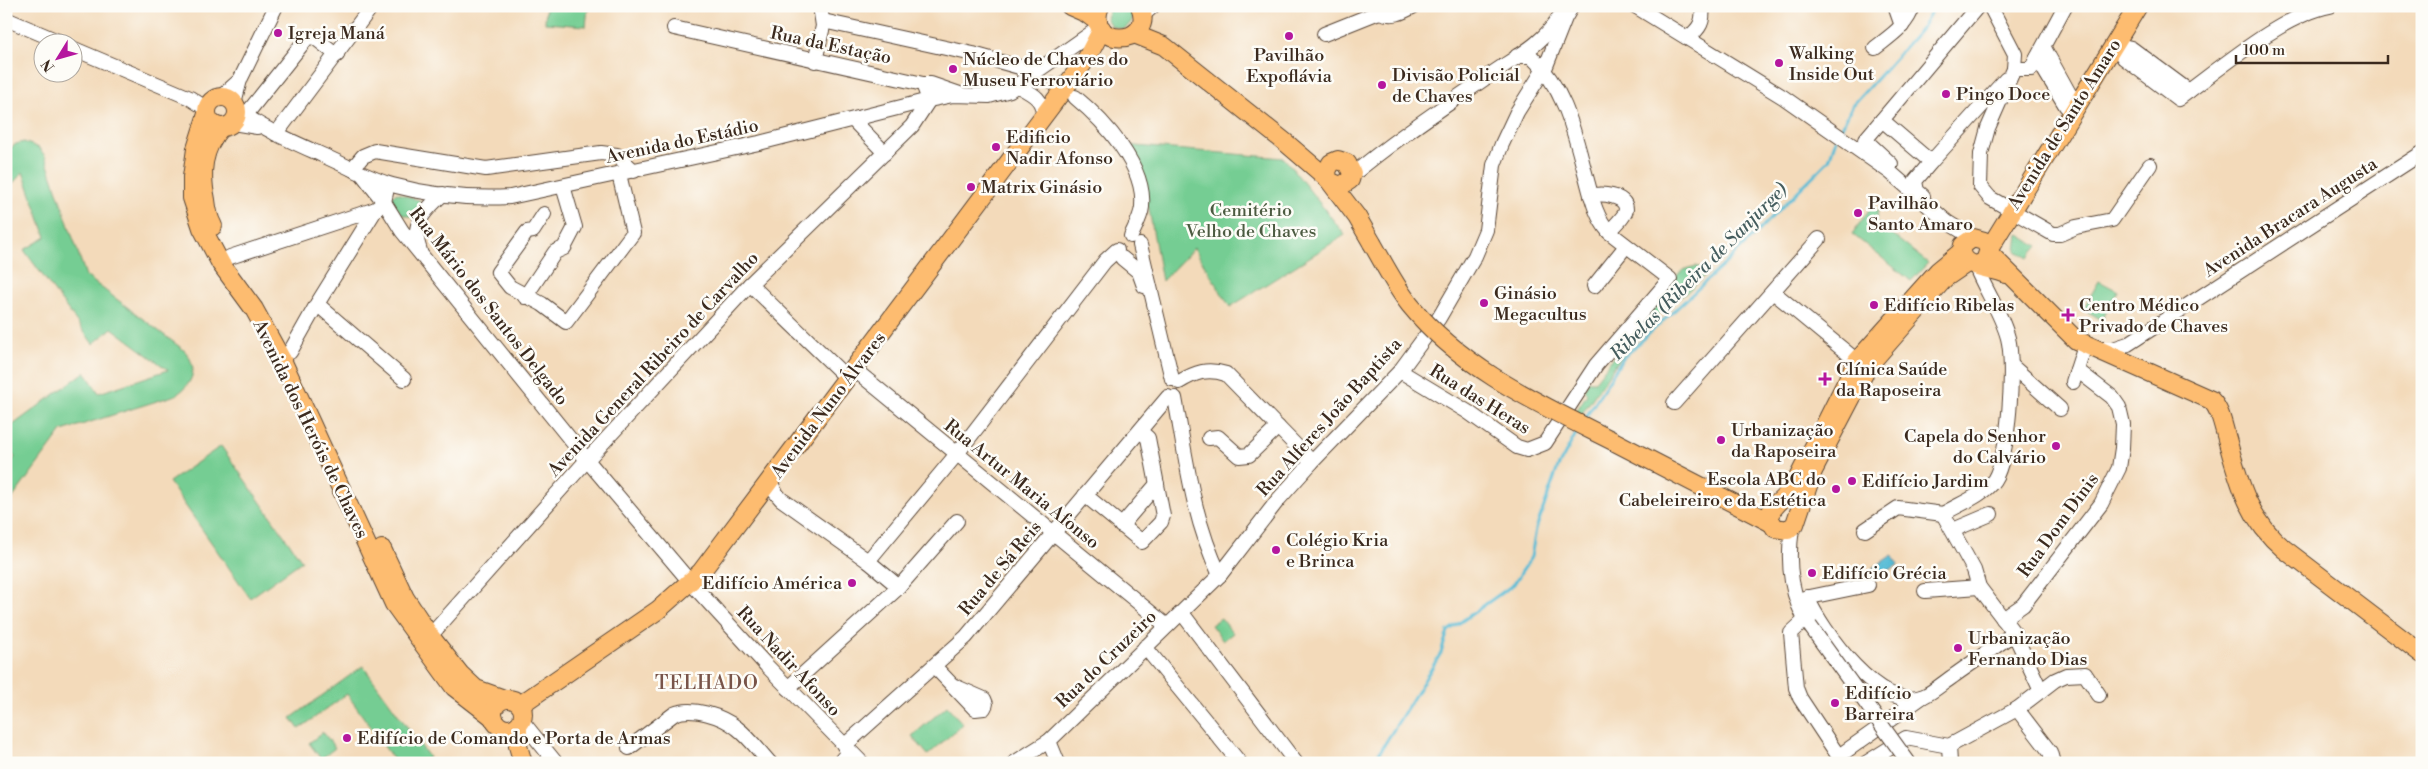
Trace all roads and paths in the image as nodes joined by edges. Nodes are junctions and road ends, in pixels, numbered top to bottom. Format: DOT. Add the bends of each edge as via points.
graph roads {
  1 [pos="276,6"];
  2 [pos="372,6"];
  3 [pos="820,6"];
  4 [pos="1070,6"];
  5 [pos="1414,6"];
  6 [pos="1556,6"];
  7 [pos="1567,6"];
  8 [pos="1572,6"];
  9 [pos="1634,6"];
  10 [pos="1702,6"];
  11 [pos="1896,6"];
  12 [pos="1913,6"];
  13 [pos="1978,6"];
  14 [pos="1990,6"];
  15 [pos="2065,6"];
  16 [pos="2138,6"];
  17 [pos="2330,6"];
  18 [pos="1378,9"];
  19 [pos="1142,17"];
  20 [pos="6,19"];
  21 [pos="823,21"];
  22 [pos="1103,24"];
  23 [pos="1902,26"];
  24 [pos="674,28"];
  25 [pos="37,32"];
  26 [pos="1324,34"];
  27 [pos="1688,38"];
  28 [pos="2114,44"];
  29 [pos="1875,48"];
  30 [pos="82,52"];
  31 [pos="2040,53"];
  32 [pos="337,55"];
  33 [pos="1517,56"];
  34 [pos="815,61"];
  35 [pos="2014,69"];
  36 [pos="1030,70"];
  37 [pos="1544,70"];
  38 [pos="922,84"];
  39 [pos="1018,86"];
  40 [pos="962,95"];
  41 [pos="1075,97"];
  42 [pos="929,100"];
  43 [pos="2076,105"];
  44 [pos="903,107"];
  45 [pos="224,111"];
  46 [pos="1043,117"];
  47 [pos="853,120"];
  48 [pos="1882,120"];
  49 [pos="912,126"];
  50 [pos="276,134"];
  51 [pos="1285,142"];
  52 [pos="885,153"];
  53 [pos="2422,153"];
  54 [pos="1931,162"];
  55 [pos="2150,165"];
  56 [pos="1345,170"];
  57 [pos="634,171"];
  58 [pos="357,172"];
  59 [pos="619,174"];
  60 [pos="1329,181"];
  61 [pos="1904,184"];
  62 [pos="392,185"];
  63 [pos="563,186"];
  64 [pos="425,192"];
  65 [pos="444,194"];
  66 [pos="1591,196"];
  67 [pos="380,205"];
  68 [pos="425,211"];
  69 [pos="544,214"];
  70 [pos="2009,214"];
  71 [pos="1356,217"];
  72 [pos="1942,218"];
  73 [pos="396,220"];
  74 [pos="418,224"];
  75 [pos="1609,232"];
  76 [pos="1819,239"];
  77 [pos="1136,241"];
  78 [pos="1626,246"];
  79 [pos="420,252"];
  80 [pos="1974,253"];
  81 [pos="1120,254"];
  82 [pos="230,257"];
  83 [pos="750,284"];
  84 [pos="1594,286"];
  85 [pos="1773,292"];
  86 [pos="525,297"];
  87 [pos="317,304"];
  88 [pos="2128,344"];
  89 [pos="2090,347"];
  90 [pos="290,352"];
  91 [pos="1857,361"];
  92 [pos="2012,366"];
  93 [pos="2137,368"];
  94 [pos="1400,371"];
  95 [pos="851,375"];
  96 [pos="404,378"];
  97 [pos="1172,388"];
  98 [pos="1674,403"];
  99 [pos="2060,409"];
  100 [pos="1278,427"];
  101 [pos="1140,431"];
  102 [pos="1209,438"];
  103 [pos="956,454"];
  104 [pos="587,460"];
  105 [pos="1312,462"];
  106 [pos="770,481"];
  107 [pos="1157,484"];
  108 [pos="1085,495"];
  109 [pos="1943,514"];
  110 [pos="1991,514"];
  111 [pos="1782,517"];
  112 [pos="957,520"];
  113 [pos="1121,526"];
  114 [pos="1865,530"];
  115 [pos="1952,530"];
  116 [pos="1053,533"];
  117 [pos="868,561"];
  118 [pos="1220,575"];
  119 [pos="690,583"];
  120 [pos="1868,585"];
  121 [pos="899,587"];
  122 [pos="1979,587"];
  123 [pos="1925,591"];
  124 [pos="1802,598"];
  125 [pos="1182,613"];
  126 [pos="2003,619"];
  127 [pos="1807,623"];
  128 [pos="1166,626"];
  129 [pos="2014,633"];
  130 [pos="425,640"];
  131 [pos="1144,647"];
  132 [pos="2422,654"];
  133 [pos="935,667"];
  134 [pos="952,685"];
  135 [pos="788,688"];
  136 [pos="2041,691"];
  137 [pos="2099,695"];
  138 [pos="1923,697"];
  139 [pos="2017,709"];
  140 [pos="510,716"];
  141 [pos="1048,741"];
  142 [pos="1949,746"];
  143 [pos="629,748"];
  144 [pos="846,749"];
  145 [pos="1841,759"];
  146 [pos="511,763"];
  147 [pos="523,763"];
  148 [pos="556,763"];
  149 [pos="770,763"];
  150 [pos="838,763"];
  151 [pos="862,763"];
  152 [pos="1014,763"];
  153 [pos="1058,763"];
  154 [pos="1240,763"];
  155 [pos="1296,763"];
  156 [pos="1866,763"];
  157 [pos="1909,763"];
  158 [pos="1950,763"];
  159 [pos="2053,763"];
  1 -- 45 [label="street"];
  2 -- 32 [label="street"];
  3 -- 21 [label="street"];
  4 -- 22 [label="main road"];
  5 -- 18 [label="street" via="1400,14 1390,15"];
  6 -- 33 [label="street" via="1544,26"];
  7 -- 33 [label="street" via="1543,40"];
  8 -- 37 [label="street, Rua Alferes João Baptista"];
  9 -- 27 [label="street"];
  10 -- 27 [label="street" via="1702,22"];
  11 -- 23 [label="street"];
  12 -- 23 [label="street"];
  13 -- 48 [label="street"];
  14 -- 35 [label="street" via="2015,54"];
  15 -- 31 [label="street"];
  16 -- 28 [label="main road, Avenida de Santo Amaro"];
  17 -- 28 [label="street" via="2296,18 2189,91 2131,48"];
  18 -- 26 [label="street"];
  19 -- 22 [label="main road" via="1120,39"];
  19 -- 51 [label="main road" via="1164,46"];
  20 -- 25 [label="street"];
  21 -- 34 [label="street"];
  21 -- 36 [label="street"];
  22 -- 39 [label="street, Avenida do Estádio"];
  22 -- 46 [label="main road, Avenida Nuno Álvares" via="1087,58"];
  23 -- 29 [label="street"];
  24 -- 34 [label="street, Rua da Estação"];
  27 -- 61 [label="street" via="1765,85"];
  28 -- 43 [label="main road, Avenida de Santo Amaro"];
  30 -- 45 [label="street"];
  31 -- 35 [label="street" via="2031,69"];
  31 -- 43 [label="street"];
  32 -- 45 [label="street" via="314,37 307,38"];
  32 -- 50 [label="street"];
  33 -- 37 [label="street" via="1531,56"];
  33 -- 56 [label="street" via="1380,153"];
  34 -- 38 [label="street, Rua da Estação"];
  35 -- 54 [label="street"];
  35 -- 70 [label="street" via="1988,128 1981,154 1979,182 1986,195"];
  37 -- 66 [label="street" via="1568,110"];
  37 -- 94 [label="street, Rua Alferes João Baptista" via="1514,117 1494,165 1486,230 1475,256 1439,318"];
  38 -- 40 [label="street, Rua da Estação"];
  38 -- 42 [label="street"];
  39 -- 40 [label="street, Avenida do Estádio" via="990,96"];
  39 -- 46 [label="street" via="1039,98"];
  40 -- 42 [label="street, Avenida do Estádio"];
  41 -- 77 [label="street" via="1111,132 1135,173 1142,208"];
  42 -- 44 [label="street, Avenida do Estádio"];
  42 -- 49 [label="street, Avenida General Ribeiro de Carvalho"];
  43 -- 70 [label="main road, Avenida de Santo Amaro"];
  44 -- 47 [label="street, Avenida do Estádio"];
  44 -- 49 [label="street"];
  45 -- 50 [label="street, Avenida do Estádio"];
  45 -- 82 [label="main road, Avenida dos Heróis de Chaves" via="206,151 202,182 210,220"];
  45 -- 130 [label="main road, Avenida dos Heróis de Chaves" via="196,149 192,198 202,228 282,360 394,604"];
  46 -- 95 [label="main road, Avenida Nuno Álvares"];
  47 -- 52 [label="street"];
  47 -- 57 [label="street, Avenida do Estádio"];
  48 -- 54 [label="street"];
  48 -- 61 [label="street" via="1864,140 1901,172"];
  49 -- 52 [label="street, Avenida General Ribeiro de Carvalho"];
  50 -- 58 [label="street, Avenida do Estádio"];
  51 -- 56 [label="main road"];
  51 -- 60 [label="main road"];
  52 -- 83 [label="street, Avenida General Ribeiro de Carvalho"];
  53 -- 88 [label="street, Avenida Bracara Augusta"];
  54 -- 72 [label="street" via="1915,181 1917,190"];
  55 -- 70 [label="street" via="2112,220 2053,234"];
  56 -- 60 [label="main road" via="1341,186"];
  56 -- 71 [label="main road"];
  57 -- 58 [label="street" via="617,156 601,154 486,169 375,151 363,156"];
  57 -- 59 [label="street, Avenida do Estádio"];
  58 -- 62 [label="street, Avenida do Estádio"];
  58 -- 67 [label="street, Rua Mário dos Santos Delgado"];
  59 -- 63 [label="street, Avenida do Estádio"];
  59 -- 86 [label="street" via="634,233 566,322 542,304"];
  60 -- 71 [label="main road"];
  61 -- 72 [label="street"];
  62 -- 64 [label="street, Avenida do Estádio"];
  62 -- 67 [label="street"];
  63 -- 65 [label="street, Avenida do Estádio" via="500,198"];
  63 -- 86 [label="street" via="575,227 564,248 555,252"];
  64 -- 65 [label="street, Avenida do Estádio"];
  64 -- 68 [label="street"];
  65 -- 68 [label="street"];
  66 -- 75 [label="street"];
  66 -- 75 [label="street" via="1608,194 1626,207 1626,212"];
  67 -- 73 [label="street, Rua Mário dos Santos Delgado"];
  67 -- 82 [label="street"];
  67 -- 87 [label="street"];
  68 -- 74 [label="street"];
  69 -- 86 [label="street" via="498,272 510,287"];
  70 -- 80 [label="main road, Avenida de Santo Amaro" via="1992,229"];
  71 -- 111 [label="main road, bridge" via="1410,304 1463,356 1512,389 1740,507"];
  72 -- 80 [label="street"];
  73 -- 74 [label="street"];
  73 -- 79 [label="street, Rua Mário dos Santos Delgado"];
  74 -- 79 [label="street" via="415,238"];
  75 -- 78 [label="street"];
  76 -- 85 [label="street"];
  77 -- 81 [label="street" via="1120,239"];
  77 -- 81 [label="street" via="1137,256 1129,260"];
  77 -- 97 [label="street"];
  78 -- 84 [label="street"];
  78 -- 94 [label="street, Rua das Heras" via="1670,280 1596,364 1545,443 1527,450 1517,447 1468,412"];
  79 -- 104 [label="street, Rua Mário dos Santos Delgado"];
  80 -- 89 [label="main road" via="2010,276 2067,332"];
  80 -- 91 [label="main road" via="1938,271"];
  80 -- 92 [label="street" via="2006,332"];
  80 -- 111 [label="main road" via="1946,278 1868,366 1813,471"];
  81 -- 97 [label="street" via="1139,272"];
  81 -- 103 [label="street" via="1105,260"];
  82 -- 90 [label="main road, Avenida dos Heróis de Chaves" via="263,302"];
  83 -- 95 [label="street, Rua Artur Maria Afonso"];
  83 -- 104 [label="street, Avenida General Ribeiro de Carvalho"];
  85 -- 91 [label="street"];
  85 -- 98 [label="street"];
  87 -- 90 [label="street"];
  87 -- 96 [label="street"];
  88 -- 89 [label="street, Avenida Bracara Augusta" via="2113,350"];
  88 -- 93 [label="street" via="2126,356"];
  89 -- 93 [label="main road"];
  89 -- 126 [label="street, Rua Dom Dinis" via="2075,376 2112,397 2119,407 2123,424 2119,468 2101,504 2023,605"];
  90 -- 130 [label="main road, Avenida dos Heróis de Chaves"];
  91 -- 111 [label="main road" via="1794,486"];
  92 -- 99 [label="street"];
  92 -- 109 [label="street" via="2000,466 1993,481 1981,492"];
  93 -- 132 [label="main road" via="2208,398 2216,406 2242,493 2259,524 2284,549"];
  94 -- 105 [label="street, Rua Alferes João Baptista"];
  95 -- 103 [label="street, Rua Artur Maria Afonso"];
  95 -- 106 [label="main road, Avenida Nuno Álvares"];
  97 -- 100 [label="street" via="1198,372 1212,369 1226,374"];
  97 -- 101 [label="street, Rua de Sá Reis"];
  97 -- 118 [label="street" via="1196,509 1208,551"];
  100 -- 102 [label="street" via="1249,455 1239,456 1218,437"];
  100 -- 105 [label="street"];
  101 -- 107 [label="street" via="1148,438"];
  101 -- 108 [label="street, Rua de Sá Reis"];
  103 -- 116 [label="street, Rua Artur Maria Afonso"];
  103 -- 117 [label="street"];
  104 -- 119 [label="street, Rua Mário dos Santos Delgado"];
  104 -- 130 [label="street, Avenida General Ribeiro de Carvalho"];
  105 -- 118 [label="street, Rua Alferes João Baptista"];
  106 -- 117 [label="street" via="781,499"];
  106 -- 119 [label="main road, Avenida Nuno Álvares"];
  107 -- 113 [label="street"];
  107 -- 113 [label="street" via="1163,519 1145,541 1138,541"];
  108 -- 113 [label="street"];
  108 -- 116 [label="street, Rua de Sá Reis"];
  109 -- 114 [label="street" via="1898,508"];
  109 -- 115 [label="street"];
  110 -- 115 [label="street"];
  111 -- 124 [label="street" via="1791,579"];
  112 -- 121 [label="street"];
  115 -- 122 [label="street" via="1974,570"];
  116 -- 128 [label="street, Rua Artur Maria Afonso"];
  116 -- 133 [label="street, Rua de Sá Reis" via="966,637"];
  117 -- 121 [label="street"];
  118 -- 125 [label="street, Rua do Cruzeiro"];
  119 -- 135 [label="street, Rua Nadir Afonso"];
  119 -- 140 [label="main road, Avenida Nuno Álvares" via="658,610"];
  120 -- 124 [label="street"];
  121 -- 135 [label="street"];
  122 -- 123 [label="street"];
  122 -- 126 [label="street"];
  124 -- 127 [label="street"];
  124 -- 138 [label="street" via="1864,676 1878,688 1895,696"];
  125 -- 128 [label="street, Rua do Cruzeiro"];
  125 -- 155 [label="street"];
  126 -- 129 [label="street"];
  127 -- 145 [label="street" via="1791,633 1796,688"];
  127 -- 157 [label="street, bridge"];
  128 -- 131 [label="street, Rua do Cruzeiro"];
  129 -- 136 [label="street"];
  129 -- 138 [label="street"];
  130 -- 140 [label="main road, Avenida dos Heróis de Chaves" via="472,686"];
  131 -- 141 [label="street, Rua do Cruzeiro"];
  131 -- 154 [label="street"];
  133 -- 134 [label="street"];
  133 -- 144 [label="street, Rua de Sá Reis"];
  135 -- 144 [label="street, Rua Nadir Afonso"];
  136 -- 137 [label="street" via="2066,675 2085,674"];
  136 -- 139 [label="street"];
  138 -- 145 [label="street"];
  139 -- 142 [label="street"];
  139 -- 159 [label="street" via="2050,752"];
  140 -- 146 [label="main road"];
  140 -- 147 [label="main road"];
  140 -- 148 [label="street"];
  141 -- 152 [label="street, Rua do Cruzeiro"];
  141 -- 153 [label="street"];
  142 -- 156 [label="street" via="1906,738"];
  142 -- 158 [label="street"];
  143 -- 149 [label="street" via="674,714 692,710 738,728"];
  144 -- 150 [label="street, Rua de Sá Reis"];
  144 -- 151 [label="street, Rua Nadir Afonso"];
}
